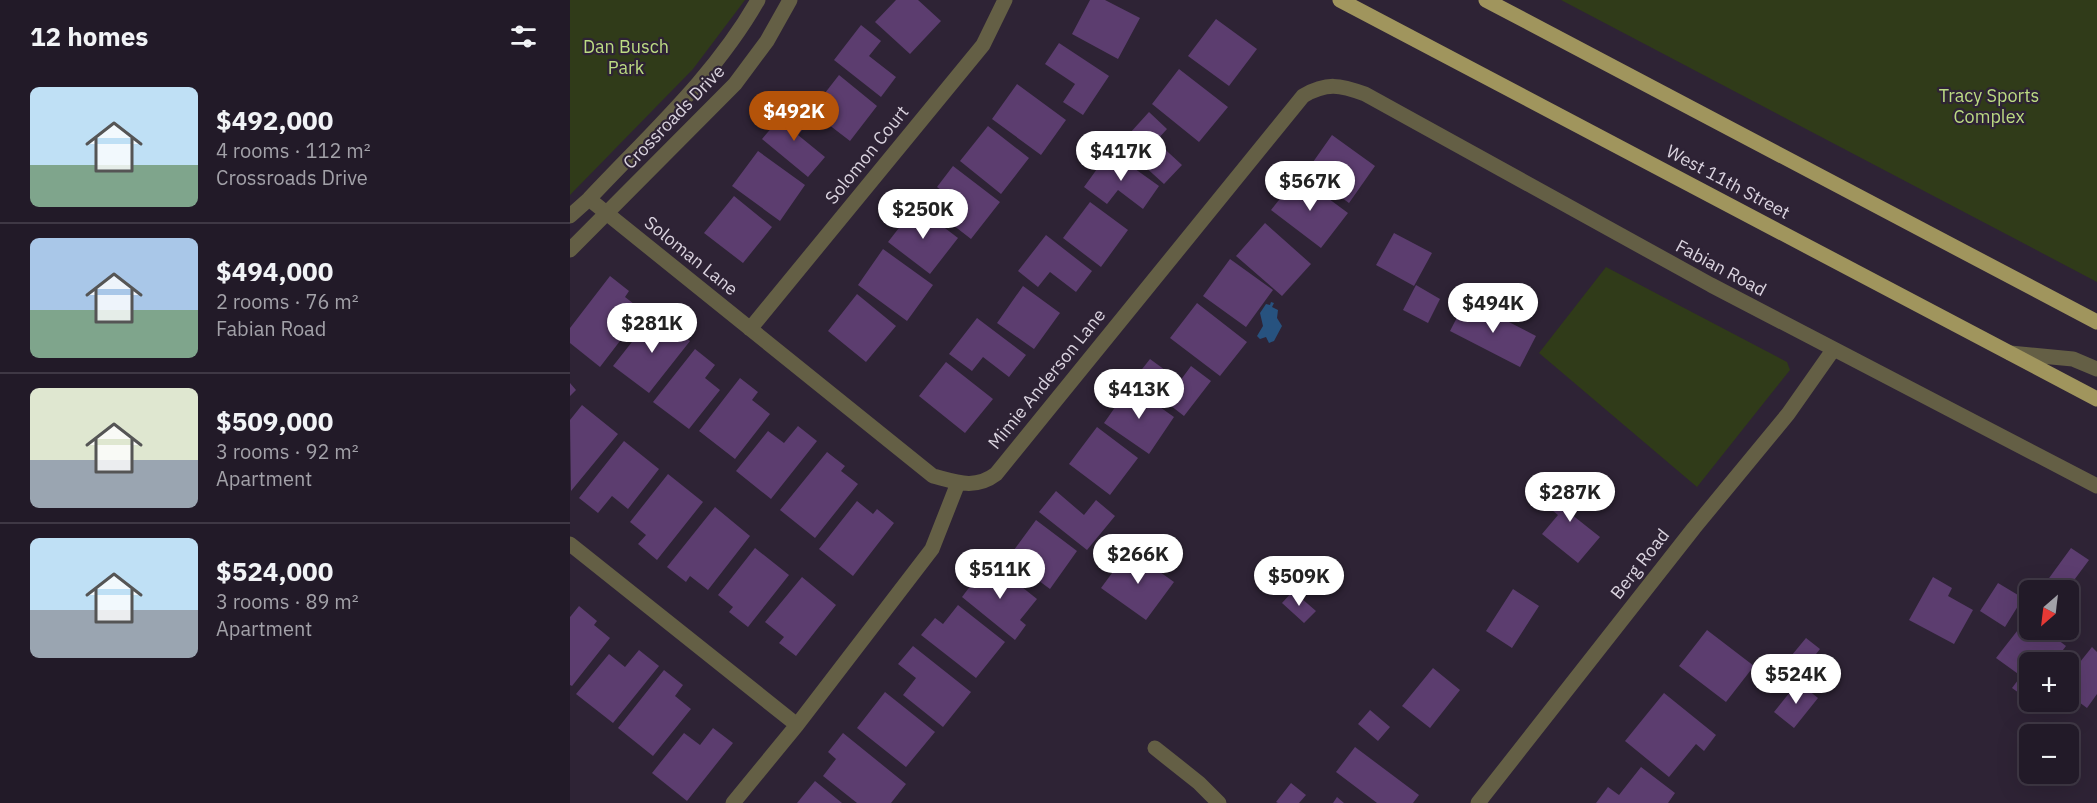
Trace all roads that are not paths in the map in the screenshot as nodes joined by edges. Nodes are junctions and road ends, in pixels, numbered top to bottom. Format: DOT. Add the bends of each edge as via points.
graph roads {
  1 [pos="758,0"];
  2 [pos="790,0"];
  3 [pos="1005,0"];
  4 [pos="1340,0"];
  5 [pos="1486,0"];
  6 [pos="1327,86"];
  7 [pos="589,199"];
  8 [pos="607,213"];
  9 [pos="570,216"];
  10 [pos="570,250"];
  11 [pos="2097,322"];
  12 [pos="750,329"];
  13 [pos="1833,350"];
  14 [pos="2010,353"];
  15 [pos="2097,369"];
  16 [pos="2097,399"];
  17 [pos="957,483"];
  18 [pos="2097,486"];
  19 [pos="570,544"];
  20 [pos="797,725"];
  21 [pos="1155,748"];
  22 [pos="733,803"];
  23 [pos="1219,803"];
  24 [pos="1478,803"];
  1 -- 7 [label="street, Crossroads Drive" via="712,68"];
  2 -- 8 [label="street, Crossroads Drive" via="767,41 735,84"];
  3 -- 12 [label="street, Solomon Court" via="983,45"];
  4 -- 14 [label="main road, West 11th Street"];
  5 -- 11 [label="main road"];
  6 -- 13 [label="street, Fabian Road" via="1344,86 1365,94"];
  6 -- 17 [label="street, Mimie Anderson Lane" via="1303,96 1285,116 996,474 978,483"];
  7 -- 8 [label="street, Soloman Lane"];
  7 -- 9 [label="street, Crossroads Drive"];
  8 -- 10 [label="street, Crossroads Drive"];
  8 -- 12 [label="street, Soloman Lane"];
  12 -- 17 [label="street, Mimie Anderson Lane" via="933,476"];
  13 -- 18 [label="street, Fabian Road"];
  13 -- 24 [label="street, Berg Road" via="1788,414"];
  14 -- 15 [label="street" via="2073,359"];
  14 -- 16 [label="main road, West 11th Street"];
  17 -- 20 [label="street" via="932,549"];
  19 -- 20 [label="street"];
  20 -- 22 [label="street"];
  21 -- 23 [label="street"];
}
